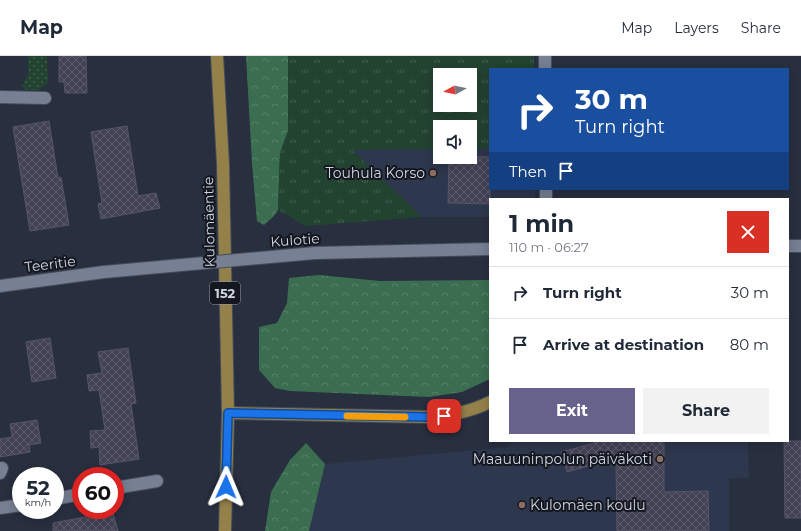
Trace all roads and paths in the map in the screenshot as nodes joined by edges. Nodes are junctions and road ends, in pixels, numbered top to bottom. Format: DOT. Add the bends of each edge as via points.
graph roads {
  1 [pos="217,56"];
  2 [pos="544,56"];
  3 [pos="545,68"];
  4 [pos="0,97"];
  5 [pos="45,98"];
  6 [pos="789,246"];
  7 [pos="801,246"];
  8 [pos="489,249"];
  9 [pos="104,272"];
  10 [pos="0,286"];
  11 [pos="489,403"];
  12 [pos="228,413"];
  13 [pos="157,481"];
  14 [pos="124,486"];
  15 [pos="12,506"];
  16 [pos="0,508"];
  17 [pos="225,531"];
  1 -- 12 [label="main road, Kulomäentie / 152" via="223,164"];
  2 -- 3 [label="street"];
  4 -- 5 [label="street"];
  6 -- 7 [label="street"];
  8 -- 9 [label="street, Kulotie, bridge" via="315,253"];
  9 -- 10 [label="street, Teeritie"];
  11 -- 12 [label="main road" via="457,414 430,417"];
  12 -- 17 [label="main road, Kulomäentie / 152"];
  13 -- 14 [label="street"];
  15 -- 16 [label="street"];
}
